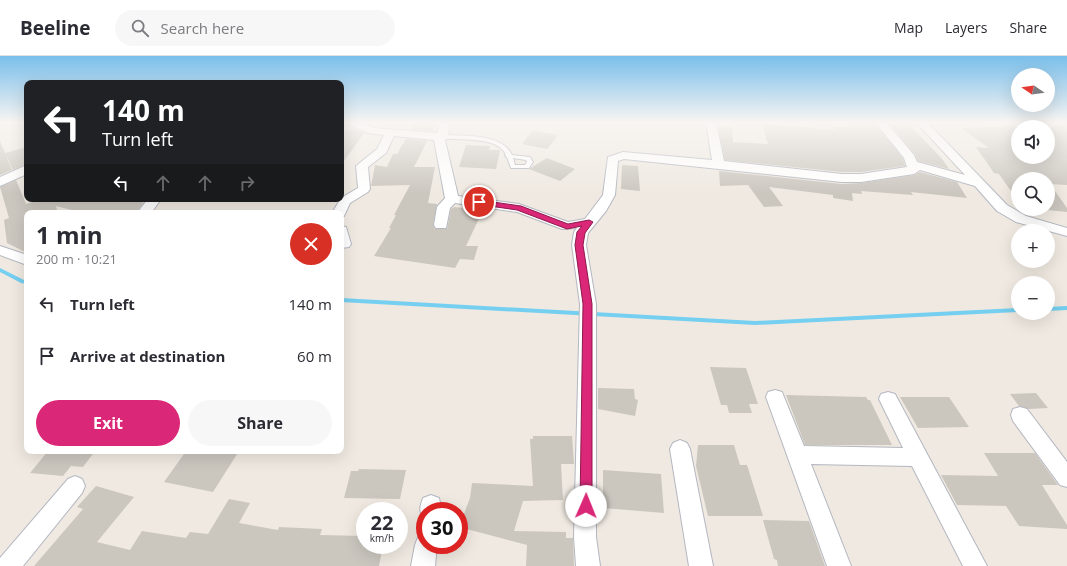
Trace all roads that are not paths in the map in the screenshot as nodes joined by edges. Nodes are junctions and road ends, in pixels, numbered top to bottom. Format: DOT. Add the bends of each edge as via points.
graph roads {
  1 [pos="384,146"];
  2 [pos="442,146"];
  3 [pos="501,146"];
  4 [pos="715,146"];
  5 [pos="902,146"];
  6 [pos="943,146"];
  7 [pos="508,156"];
  8 [pos="718,163"];
  9 [pos="914,164"];
  10 [pos="24,170"];
  11 [pos="0,182"];
  12 [pos="979,184"];
  13 [pos="452,199"];
  14 [pos="344,201"];
  15 [pos="153,202"];
  16 [pos="146,210"];
  17 [pos="589,222"];
  18 [pos="441,225"];
  19 [pos="1067,232"];
  20 [pos="0,250"];
  21 [pos="24,259"];
  22 [pos="775,397"];
  23 [pos="888,399"];
  24 [pos="1020,415"];
  25 [pos="680,449"];
  26 [pos="797,455"];
  27 [pos="918,458"];
  28 [pos="1067,478"];
  29 [pos="75,486"];
  30 [pos="425,554"];
  31 [pos="8,566"];
  32 [pos="423,566"];
  33 [pos="588,566"];
  34 [pos="701,566"];
  35 [pos="839,566"];
  36 [pos="975,566"];
  1 -- 14 [label="street" via="382,151 362,166 364,189"];
  2 -- 13 [label="street"];
  3 -- 7 [label="lane" via="506,149"];
  4 -- 8 [label="street"];
  5 -- 9 [label="street"];
  6 -- 12 [label="street"];
  8 -- 9 [label="street" via="768,171 861,178 914,170"];
  8 -- 17 [label="street" via="623,155 612,159 609,195"];
  9 -- 12 [label="street"];
  10 -- 11 [label="street"];
  12 -- 19 [label="street" via="1002,208 1021,219"];
  13 -- 17 [label="street" via="519,208 567,226"];
  13 -- 18 [label="street" via="444,207"];
  15 -- 16 [label="street"];
  17 -- 33 [label="street" via="581,232 579,245 588,304 585,537"];
  20 -- 21 [label="street"];
  22 -- 26 [label="street"];
  23 -- 27 [label="street"];
  24 -- 28 [label="street"];
  25 -- 34 [label="street"];
  26 -- 27 [label="street"];
  26 -- 35 [label="street"];
  27 -- 36 [label="street"];
  29 -- 31 [label="street"];
  30 -- 32 [label="street"];
}
